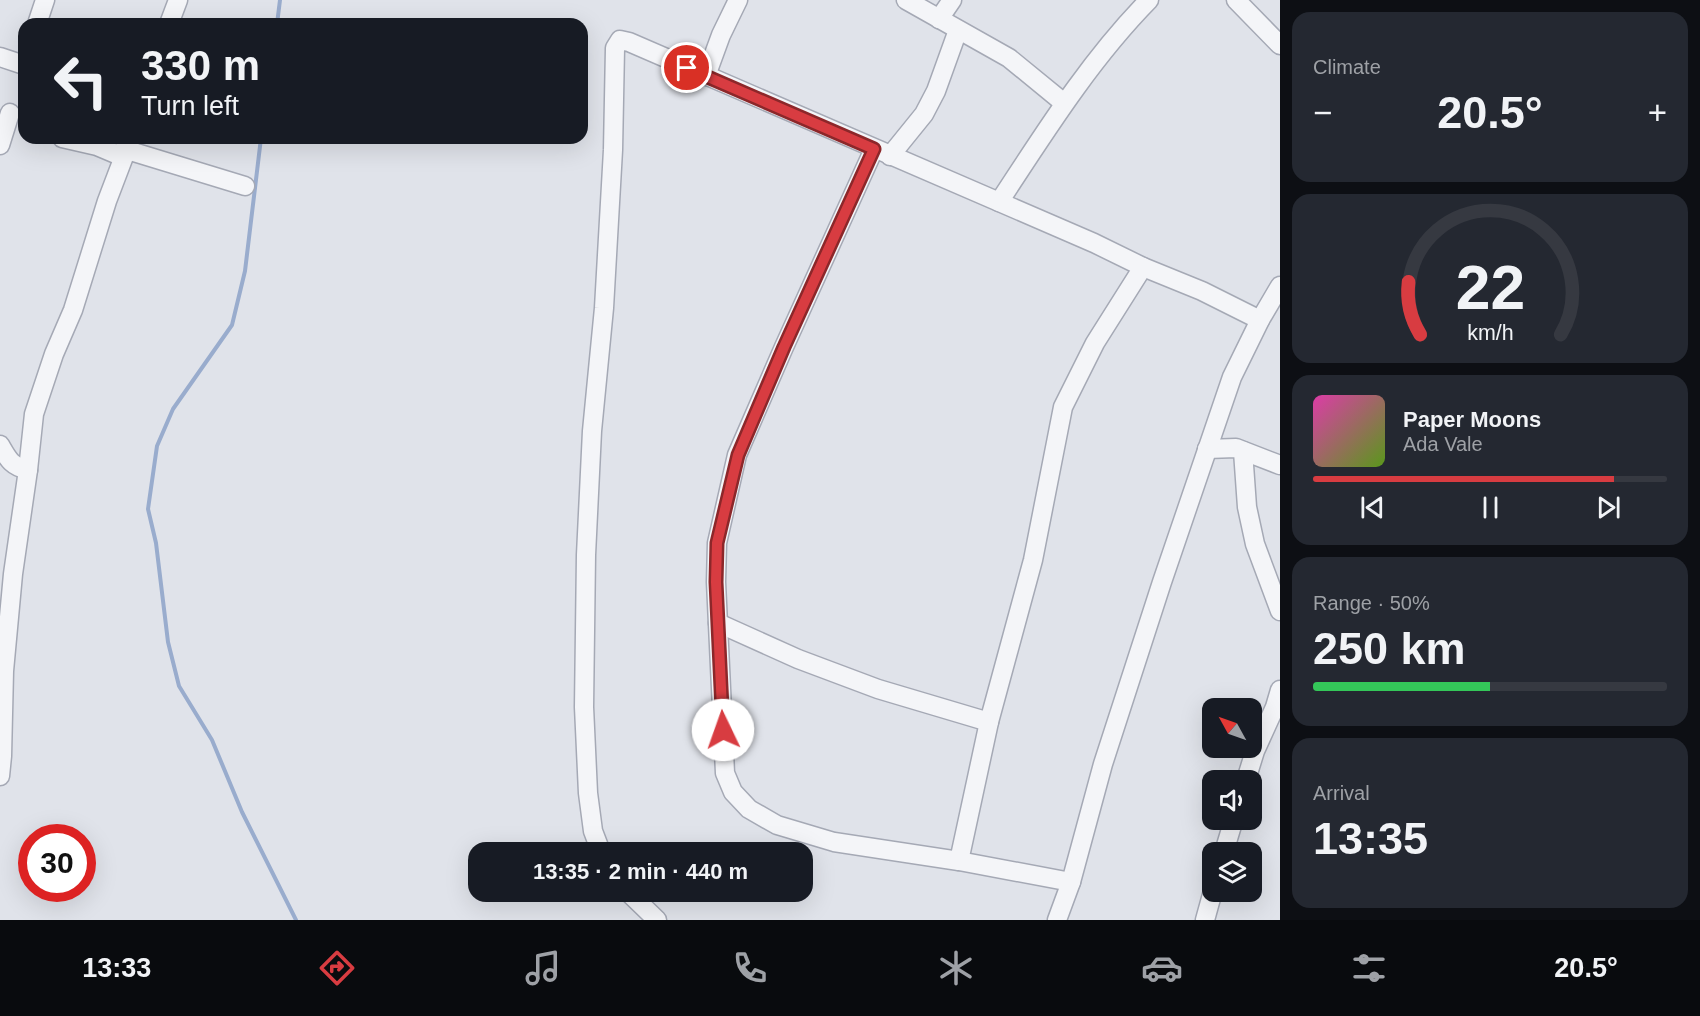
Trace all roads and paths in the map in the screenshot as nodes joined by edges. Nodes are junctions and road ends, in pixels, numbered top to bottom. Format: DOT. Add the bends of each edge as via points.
graph roads {
  1 [pos="45,0"];
  2 [pos="178,0"];
  3 [pos="738,0"];
  4 [pos="906,0"];
  5 [pos="952,0"];
  6 [pos="1149,0"];
  7 [pos="1236,0"];
  8 [pos="39,18"];
  9 [pos="171,18"];
  10 [pos="939,19"];
  11 [pos="958,30"];
  12 [pos="1280,45"];
  13 [pos="0,57"];
  14 [pos="18,61"];
  15 [pos="706,76"];
  16 [pos="1064,103"];
  17 [pos="11,114"];
  18 [pos="88,144"];
  19 [pos="129,144"];
  20 [pos="0,145"];
  21 [pos="882,153"];
  22 [pos="244,186"];
  23 [pos="999,202"];
  24 [pos="1143,267"];
  25 [pos="1280,285"];
  26 [pos="1260,320"];
  27 [pos="1218,418"];
  28 [pos="0,445"];
  29 [pos="1207,449"];
  30 [pos="1239,449"];
  31 [pos="1280,465"];
  32 [pos="28,470"];
  33 [pos="1280,611"];
  34 [pos="718,623"];
  35 [pos="2,671"];
  36 [pos="1280,690"];
  37 [pos="989,722"];
  38 [pos="1249,770"];
  39 [pos="0,777"];
  40 [pos="597,842"];
  41 [pos="959,861"];
  42 [pos="1071,882"];
  43 [pos="638,902"];
  44 [pos="1210,902"];
  45 [pos="657,920"];
  46 [pos="1057,920"];
  47 [pos="1205,920"];
  1 -- 8 [label="street"];
  2 -- 9 [label="street"];
  3 -- 15 [label="street"];
  4 -- 10 [label="street"];
  5 -- 10 [label="street"];
  6 -- 16 [label="street" via="1126,23"];
  7 -- 12 [label="street"];
  10 -- 11 [label="street"];
  11 -- 16 [label="street" via="1009,58"];
  11 -- 21 [label="street" via="924,114"];
  13 -- 14 [label="street"];
  15 -- 21 [label="street"];
  15 -- 40 [label="street" via="629,42 620,40 615,48 607,263 592,431 586,567 584,706 588,783"];
  16 -- 23 [label="street"];
  17 -- 20 [label="street"];
  18 -- 19 [label="street" via="116,154"];
  19 -- 22 [label="street"];
  19 -- 32 [label="street" via="34,414"];
  21 -- 23 [label="street"];
  21 -- 34 [label="street" via="788,337 738,455 717,543"];
  23 -- 24 [label="street"];
  24 -- 26 [label="street"];
  24 -- 37 [label="street" via="1095,343 1063,407 1033,560"];
  25 -- 26 [label="street"];
  26 -- 27 [label="street" via="1232,376"];
  27 -- 29 [label="street"];
  27 -- 30 [label="street"];
  28 -- 32 [label="street" via="10,462"];
  29 -- 30 [label="street"];
  29 -- 42 [label="street" via="1103,764"];
  30 -- 31 [label="street"];
  30 -- 33 [label="street" via="1255,544"];
  32 -- 35 [label="street"];
  34 -- 37 [label="street" via="878,689"];
  34 -- 41 [label="street" via="725,773 733,792 749,809 777,825 834,842"];
  35 -- 39 [label="street"];
  36 -- 38 [label="street"];
  37 -- 41 [label="street"];
  41 -- 42 [label="street"];
  42 -- 46 [label="street"];
  43 -- 45 [label="street"];
  44 -- 47 [label="street"];
}
